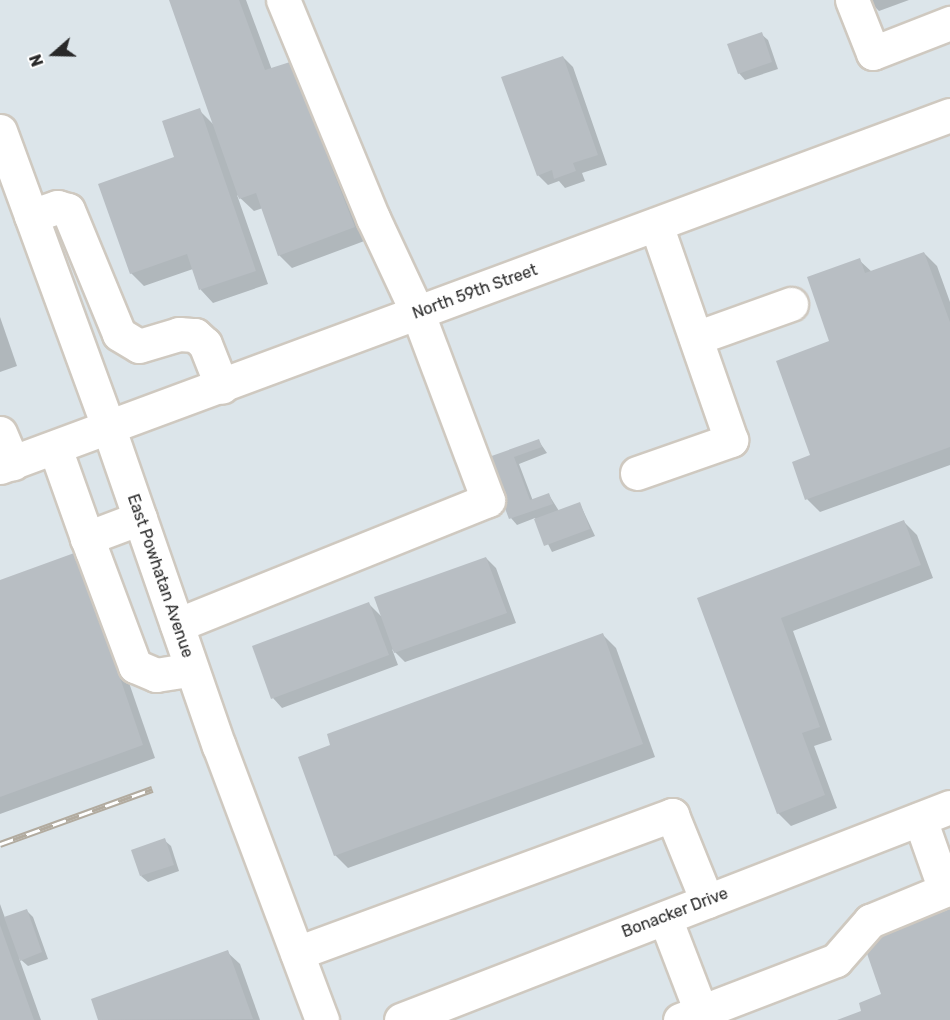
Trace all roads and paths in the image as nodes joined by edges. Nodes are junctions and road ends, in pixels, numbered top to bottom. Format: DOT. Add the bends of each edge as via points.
graph roads {
  1 [pos="284,0"];
  2 [pos="852,0"];
  3 [pos="950,23"];
  4 [pos="950,116"];
  5 [pos="0,132"];
  6 [pos="19,205"];
  7 [pos="656,225"];
  8 [pos="791,304"];
  9 [pos="418,314"];
  10 [pos="696,338"];
  11 [pos="222,387"];
  12 [pos="109,429"];
  13 [pos="0,433"];
  14 [pos="55,448"];
  15 [pos="6,465"];
  16 [pos="637,473"];
  17 [pos="140,518"];
  18 [pos="87,538"];
  19 [pos="177,625"];
  20 [pos="192,669"];
  21 [pos="950,807"];
  22 [pos="920,819"];
  23 [pos="947,889"];
  24 [pos="707,901"];
  25 [pos="665,918"];
  26 [pos="297,953"];
  27 [pos="691,1016"];
  28 [pos="322,1020"];
  29 [pos="401,1020"];
  1 -- 9 [label="street"];
  2 -- 3 [label="street" via="873,53"];
  4 -- 7 [label="street, North 59th Street"];
  5 -- 6 [label="street, East Powhatan Avenue"];
  6 -- 11 [label="street" via="68,210 118,334 139,346 179,334 195,335 205,345"];
  6 -- 12 [label="street, East Powhatan Avenue"];
  7 -- 9 [label="street, North 59th Street"];
  7 -- 10 [label="street"];
  8 -- 10 [label="street"];
  9 -- 11 [label="street, North 59th Street"];
  9 -- 19 [label="street" via="488,500"];
  10 -- 16 [label="street" via="730,440"];
  11 -- 12 [label="street, North 59th Street"];
  12 -- 14 [label="street, North 59th Street"];
  12 -- 17 [label="street, East Powhatan Avenue"];
  13 -- 15 [label="street"];
  14 -- 15 [label="street, North 59th Street"];
  14 -- 18 [label="street"];
  17 -- 18 [label="street"];
  17 -- 19 [label="street, East Powhatan Avenue"];
  18 -- 20 [label="street" via="135,666 156,675"];
  19 -- 20 [label="street, East Powhatan Avenue"];
  20 -- 26 [label="street, East Powhatan Avenue"];
  21 -- 22 [label="street, Bonacker Drive"];
  22 -- 23 [label="street"];
  22 -- 24 [label="street, Bonacker Drive"];
  23 -- 27 [label="street" via="870,921 836,960"];
  24 -- 25 [label="street, Bonacker Drive"];
  24 -- 26 [label="street" via="672,815"];
  25 -- 27 [label="street"];
  25 -- 29 [label="street, Bonacker Drive"];
  26 -- 28 [label="street, East Powhatan Avenue"];
}
